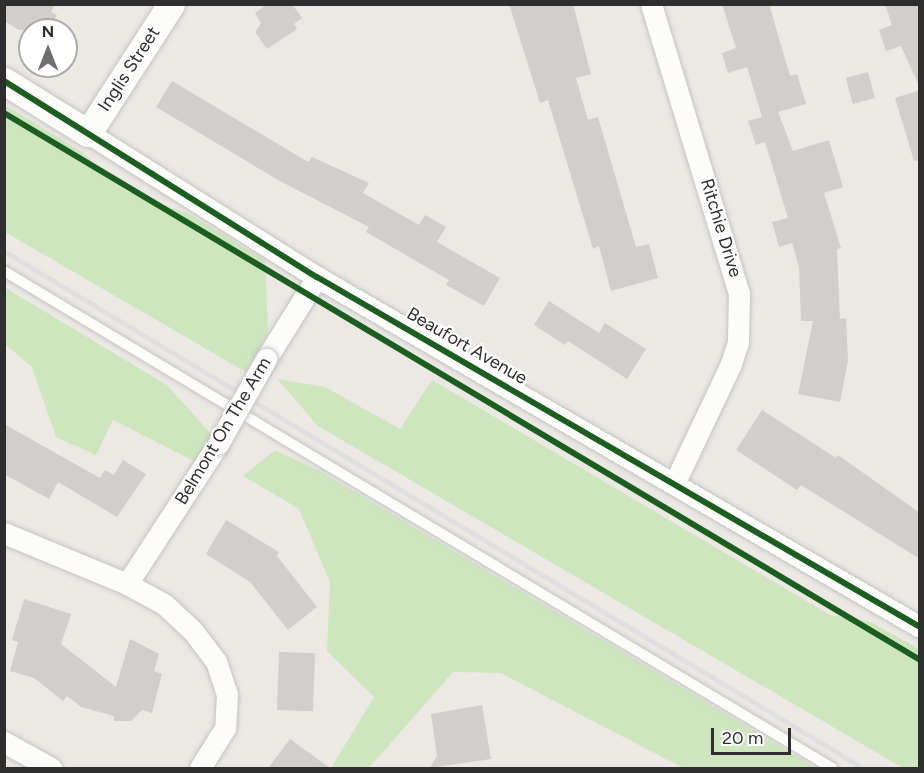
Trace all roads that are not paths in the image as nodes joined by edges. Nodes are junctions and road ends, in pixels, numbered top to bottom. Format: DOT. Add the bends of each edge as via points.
graph roads {
  1 [pos="171,4"];
  2 [pos="651,4"];
  3 [pos="4,81"];
  4 [pos="88,133"];
  5 [pos="4,271"];
  6 [pos="317,277"];
  7 [pos="675,482"];
  8 [pos="4,533"];
  9 [pos="127,584"];
  10 [pos="920,627"];
  11 [pos="4,742"];
  12 [pos="51,768"];
  13 [pos="200,768"];
  14 [pos="832,768"];
  1 -- 4 [label="street, Inglis Street"];
  2 -- 7 [label="street, Ritchie Drive" via="739,293 738,342 731,364"];
  3 -- 4 [label="street, Beaufort Avenue"];
  4 -- 6 [label="street, Beaufort Avenue"];
  5 -- 14 [label="lane"];
  6 -- 7 [label="street, Beaufort Avenue"];
  6 -- 9 [label="street, Belmont On The Arm, bridge" via="218,444"];
  7 -- 10 [label="street, Beaufort Avenue"];
  8 -- 9 [label="street"];
  9 -- 13 [label="street" via="164,604 193,631 216,661 227,694 225,728"];
  11 -- 12 [label="street"];
}
